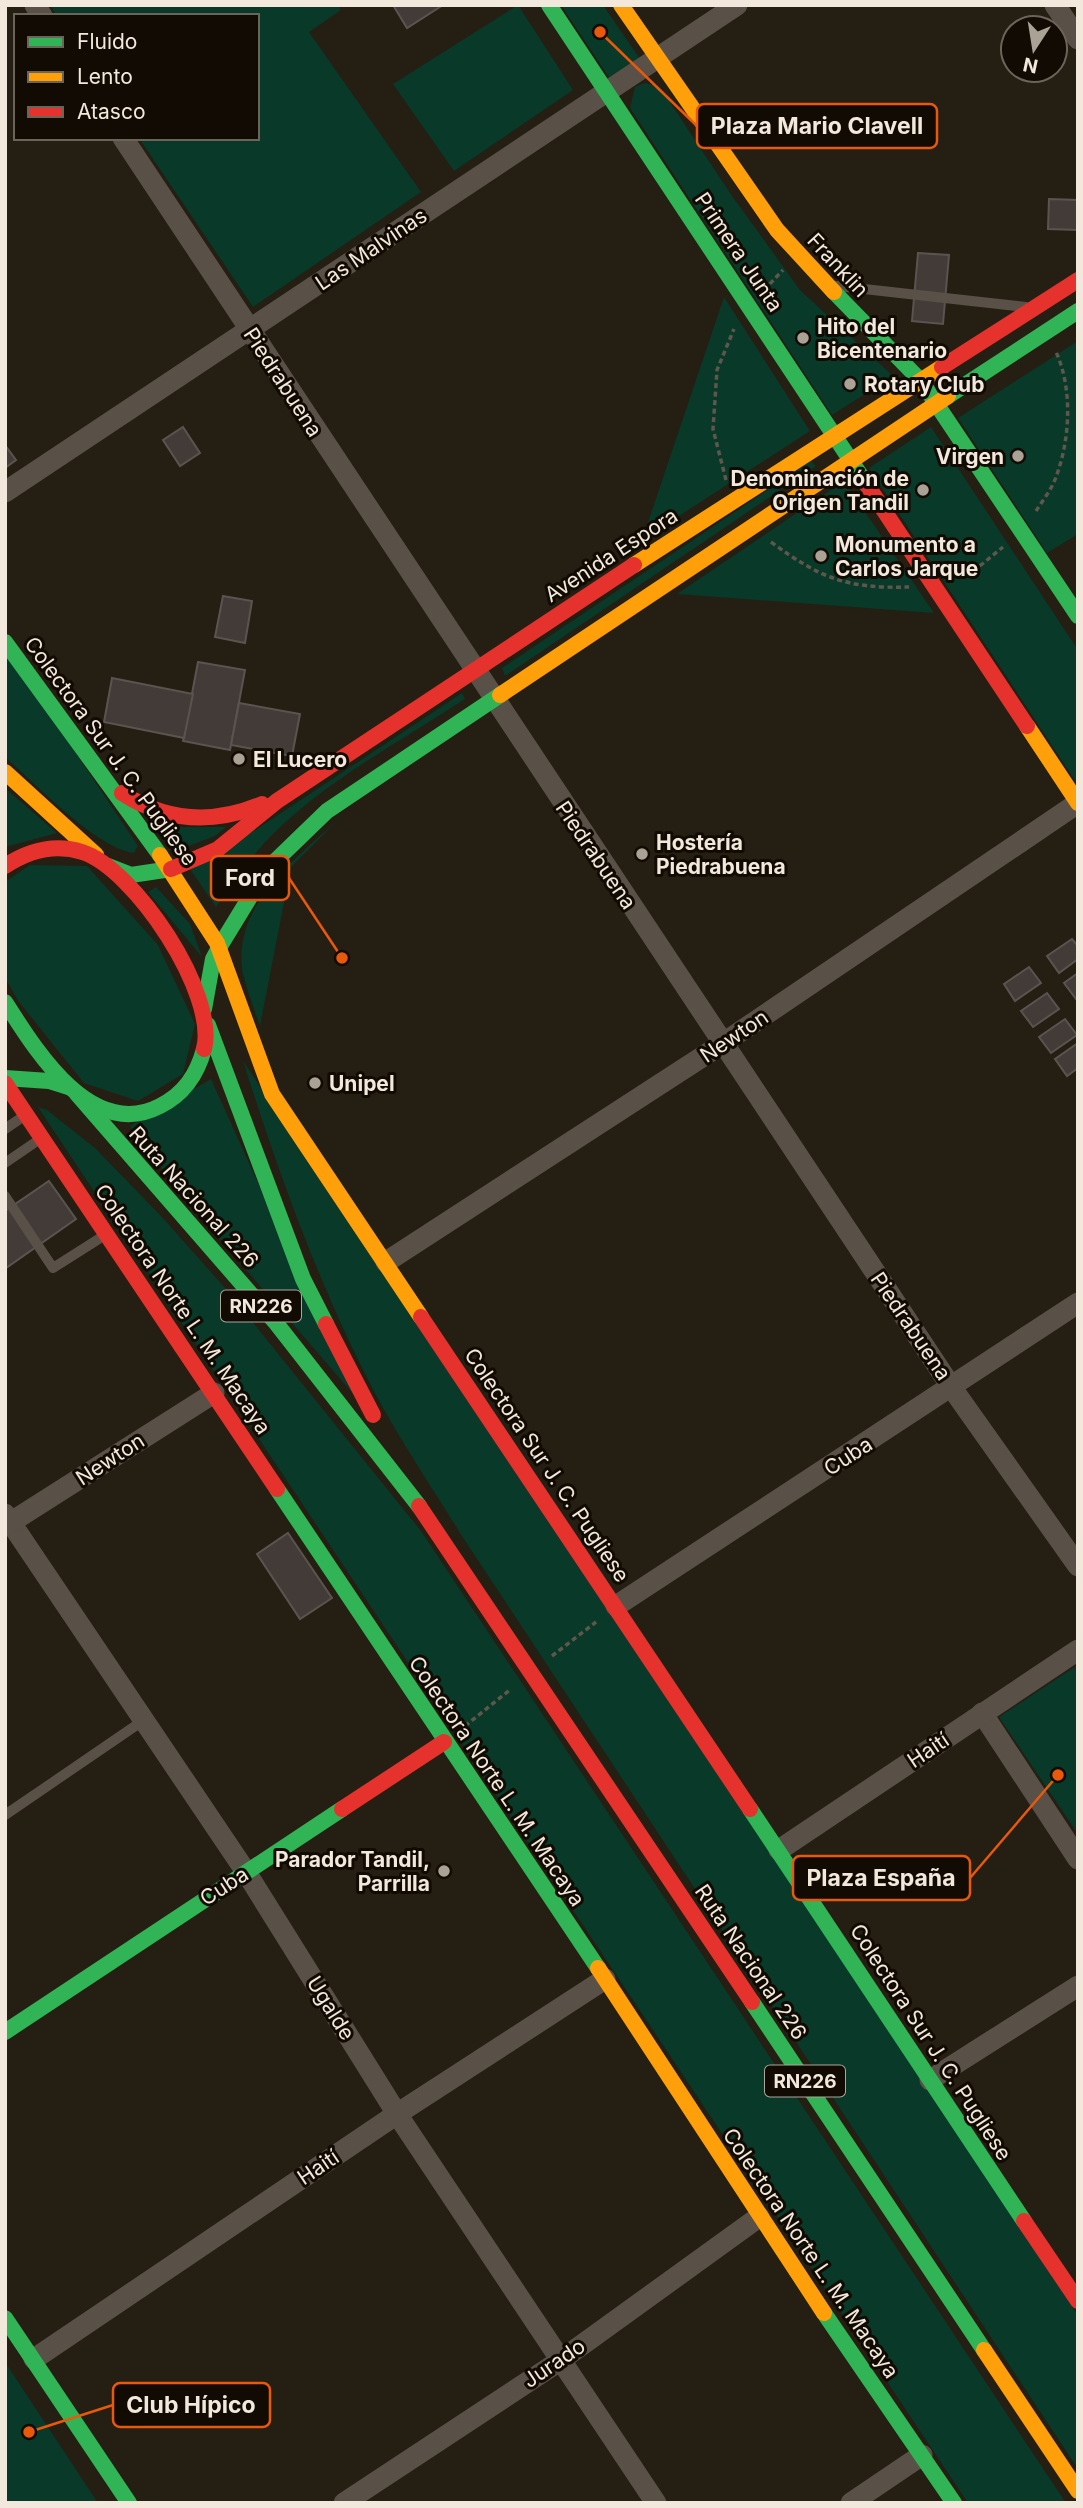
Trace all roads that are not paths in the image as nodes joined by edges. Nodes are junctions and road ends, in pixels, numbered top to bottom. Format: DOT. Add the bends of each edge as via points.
graph roads {
  1 [pos="550,5"];
  2 [pos="621,5"];
  3 [pos="737,5"];
  4 [pos="1055,5"];
  5 [pos="1078,39"];
  6 [pos="657,57"];
  7 [pos="606,90"];
  8 [pos="124,140"];
  9 [pos="1078,280"];
  10 [pos="828,285"];
  11 [pos="1033,307"];
  12 [pos="1078,311"];
  13 [pos="250,331"];
  14 [pos="921,381"];
  15 [pos="936,403"];
  16 [pos="836,435"];
  17 [pos="851,459"];
  18 [pos="5,492"];
  19 [pos="1078,616"];
  20 [pos="5,642"];
  21 [pos="473,669"];
  22 [pos="494,701"];
  23 [pos="5,772"];
  24 [pos="301,784"];
  25 [pos="112,785"];
  26 [pos="1078,803"];
  27 [pos="104,862"];
  28 [pos="5,866"];
  29 [pos="172,869"];
  30 [pos="220,946"];
  31 [pos="5,1002"];
  32 [pos="205,1013"];
  33 [pos="722,1044"];
  34 [pos="5,1080"];
  35 [pos="74,1091"];
  36 [pos="27,1114"];
  37 [pos="5,1129"];
  38 [pos="43,1138"];
  39 [pos="5,1163"];
  40 [pos="5,1196"];
  41 [pos="107,1233"];
  42 [pos="386,1262"];
  43 [pos="1078,1303"];
  44 [pos="952,1388"];
  45 [pos="214,1392"];
  46 [pos="7,1521"];
  47 [pos="435,1526"];
  48 [pos="1078,1566"];
  49 [pos="616,1606"];
  50 [pos="1078,1650"];
  51 [pos="982,1713"];
  52 [pos="144,1720"];
  53 [pos="444,1742"];
  54 [pos="5,1815"];
  55 [pos="779,1850"];
  56 [pos="1078,1859"];
  57 [pos="246,1872"];
  58 [pos="605,1979"];
  59 [pos="1078,1986"];
  60 [pos="5,2032"];
  61 [pos="930,2080"];
  62 [pos="397,2114"];
  63 [pos="759,2217"];
  64 [pos="1078,2301"];
  65 [pos="5,2318"];
  66 [pos="34,2358"];
  67 [pos="561,2360"];
  68 [pos="922,2455"];
  69 [pos="1078,2491"];
  70 [pos="129,2503"];
  71 [pos="344,2503"];
  72 [pos="656,2503"];
  73 [pos="851,2503"];
  74 [pos="954,2503"];
  1 -- 7 [label="main road, Primera Junta"];
  2 -- 6 [label="main road, Franklin"];
  3 -- 6 [label="street, Las Malvinas"];
  4 -- 5 [label="street"];
  6 -- 7 [label="street, Las Malvinas"];
  6 -- 10 [label="main road, Franklin" via="777,230"];
  7 -- 13 [label="street, Las Malvinas"];
  7 -- 16 [label="main road, Primera Junta"];
  8 -- 13 [label="street, Piedrabuena"];
  9 -- 11 [label="main road, Avenida Espora"];
  10 -- 11 [label="lane"];
  10 -- 14 [label="main road, Franklin"];
  11 -- 14 [label="main road, Avenida Espora"];
  12 -- 15 [label="main road"];
  13 -- 18 [label="street, Las Malvinas"];
  13 -- 21 [label="street, Piedrabuena"];
  14 -- 15 [label="main road, Franklin"];
  14 -- 16 [label="main road, Avenida Espora"];
  15 -- 17 [label="main road"];
  15 -- 19 [label="main road, Franklin"];
  16 -- 17 [label="main road, Primera Junta"];
  16 -- 21 [label="main road, Avenida Espora"];
  17 -- 22 [label="main road"];
  17 -- 26 [label="main road, Primera Junta"];
  20 -- 25 [label="main road, Colectora Sur J. C. Pugliese"];
  21 -- 22 [label="street, Piedrabuena"];
  21 -- 24 [label="main road, Avenida Espora"];
  22 -- 30 [label="main road" via="306,828 267,869"];
  22 -- 33 [label="street, Piedrabuena"];
  23 -- 27 [label="main road, Ruta Nacional 226 / RN226"];
  24 -- 25 [label="main road" via="237,815 207,820 156,812"];
  24 -- 29 [label="main road, Avenida Espora" via="218,849"];
  25 -- 29 [label="main road, Colectora Sur J. C. Pugliese"];
  26 -- 33 [label="street, Newton"];
  27 -- 28 [label="main road" via="80,850 54,847"];
  27 -- 29 [label="main road, Avenida Espora" via="131,874"];
  27 -- 32 [label="main road, Ruta Nacional 226 / RN226" via="165,933"];
  29 -- 30 [label="main road, Colectora Sur J. C. Pugliese"];
  30 -- 32 [label="main road" via="213,959"];
  30 -- 42 [label="main road, Colectora Sur J. C. Pugliese" via="247,1036 272,1094"];
  31 -- 35 [label="main road, Ruta Nacional 226 / RN226"];
  32 -- 35 [label="main road, Ruta Nacional 226 / RN226" via="206,1046 200,1070 171,1102 125,1112 98,1106"];
  32 -- 47 [label="main road, Ruta Nacional 226 / RN226" via="299,1268 337,1350"];
  33 -- 42 [label="street, Newton"];
  33 -- 44 [label="street, Piedrabuena"];
  34 -- 35 [label="main road" via="49,1081"];
  34 -- 36 [label="main road, Colectora Norte L. M. Macaya"];
  35 -- 47 [label="main road, Ruta Nacional 226 / RN226" via="276,1323"];
  36 -- 37 [label="lane"];
  36 -- 38 [label="main road, Colectora Norte L. M. Macaya"];
  38 -- 39 [label="lane"];
  38 -- 41 [label="main road, Colectora Norte L. M. Macaya"];
  40 -- 41 [label="lane" via="53,1268"];
  41 -- 45 [label="main road, Colectora Norte L. M. Macaya"];
  42 -- 49 [label="main road, Colectora Sur J. C. Pugliese"];
  43 -- 44 [label="street, Cuba"];
  44 -- 48 [label="street, Piedrabuena"];
  44 -- 49 [label="street, Cuba"];
  45 -- 46 [label="street, Newton"];
  45 -- 53 [label="main road, Colectora Norte L. M. Macaya"];
  46 -- 52 [label="street, Ugalde"];
  47 -- 69 [label="main road, Ruta Nacional 226 / RN226"];
  49 -- 55 [label="main road, Colectora Sur J. C. Pugliese"];
  50 -- 51 [label="street, Haití"];
  51 -- 55 [label="street, Haití"];
  51 -- 56 [label="street"];
  52 -- 54 [label="lane"];
  52 -- 57 [label="street, Ugalde"];
  53 -- 57 [label="main road, Cuba"];
  53 -- 58 [label="main road, Colectora Norte L. M. Macaya"];
  55 -- 61 [label="main road, Colectora Sur J. C. Pugliese"];
  57 -- 60 [label="main road, Cuba"];
  57 -- 62 [label="street, Ugalde"];
  58 -- 62 [label="street, Haití"];
  58 -- 63 [label="main road, Colectora Norte L. M. Macaya"];
  59 -- 61 [label="street"];
  61 -- 64 [label="main road, Colectora Sur J. C. Pugliese"];
  62 -- 66 [label="street, Haití"];
  62 -- 67 [label="street, Ugalde"];
  63 -- 67 [label="street, Jurado"];
  63 -- 68 [label="main road, Colectora Norte L. M. Macaya"];
  65 -- 66 [label="main road"];
  66 -- 70 [label="main road"];
  67 -- 71 [label="street, Jurado"];
  67 -- 72 [label="street, Ugalde"];
  68 -- 73 [label="street"];
  68 -- 74 [label="main road, Colectora Norte L. M. Macaya"];
}
